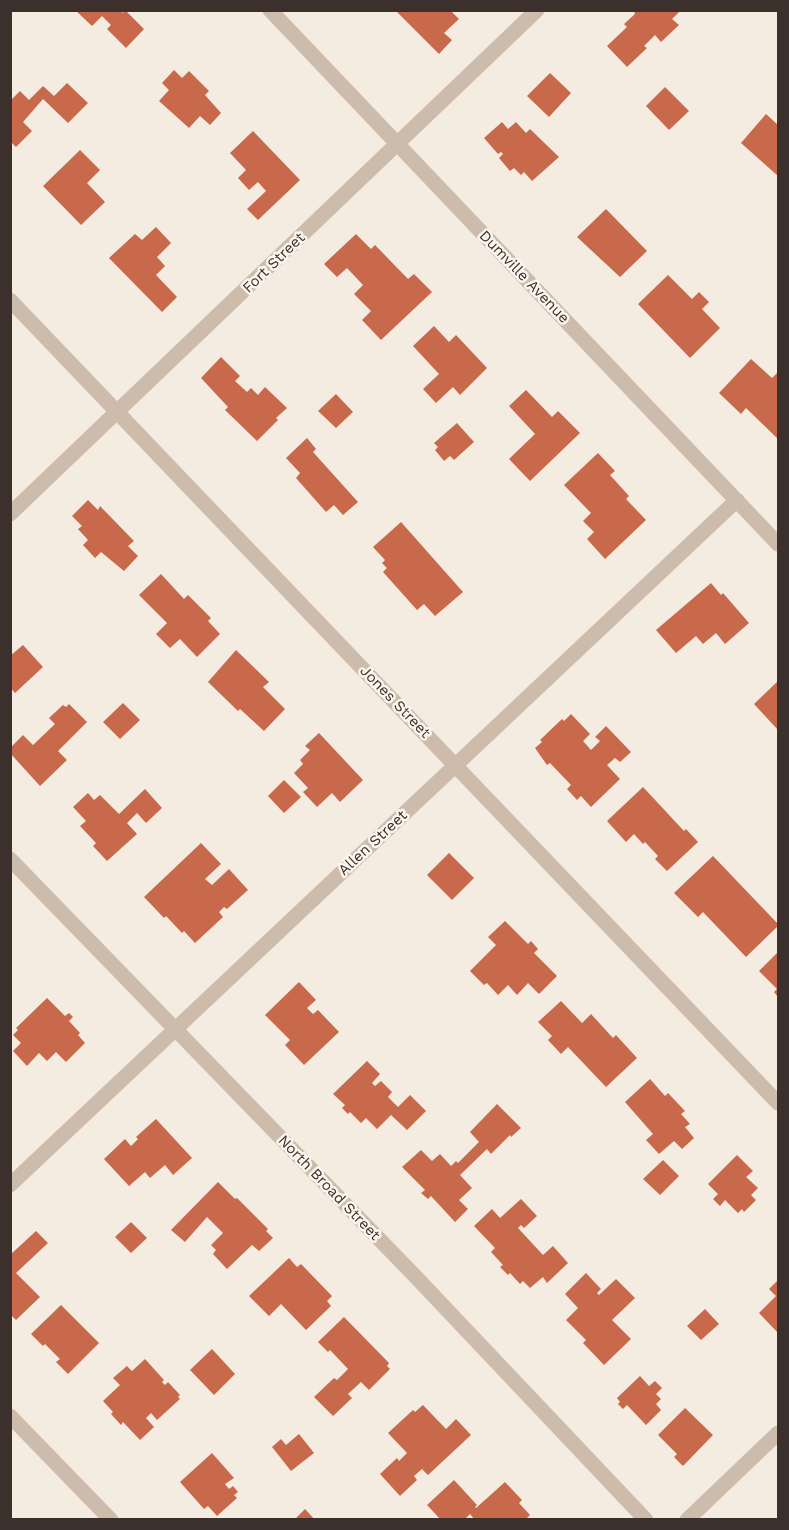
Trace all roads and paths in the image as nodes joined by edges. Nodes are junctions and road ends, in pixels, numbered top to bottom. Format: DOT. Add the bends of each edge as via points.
graph roads {
  1 [pos="270,10"];
  2 [pos="537,10"];
  3 [pos="397,145"];
  4 [pos="10,300"];
  5 [pos="117,413"];
  6 [pos="737,500"];
  7 [pos="10,514"];
  8 [pos="778,544"];
  9 [pos="456,765"];
  10 [pos="10,859"];
  11 [pos="175,1029"];
  12 [pos="778,1103"];
  13 [pos="10,1185"];
  14 [pos="10,1416"];
  15 [pos="778,1433"];
  16 [pos="111,1520"];
  17 [pos="646,1520"];
  18 [pos="687,1520"];
  1 -- 3 [label="street, Dumville Avenue"];
  2 -- 3 [label="street, Fort Street"];
  3 -- 5 [label="street, Fort Street"];
  3 -- 6 [label="street, Dumville Avenue"];
  4 -- 5 [label="street, Jones Street"];
  5 -- 7 [label="street, Fort Street"];
  5 -- 9 [label="street, Jones Street"];
  6 -- 8 [label="street, Dumville Avenue"];
  6 -- 9 [label="street, Allen Street"];
  9 -- 11 [label="street, Allen Street"];
  9 -- 12 [label="street, Jones Street"];
  10 -- 11 [label="street, North Broad Street"];
  11 -- 13 [label="street, Allen Street"];
  11 -- 17 [label="street, North Broad Street"];
  14 -- 16 [label="street"];
  15 -- 18 [label="street"];
}
